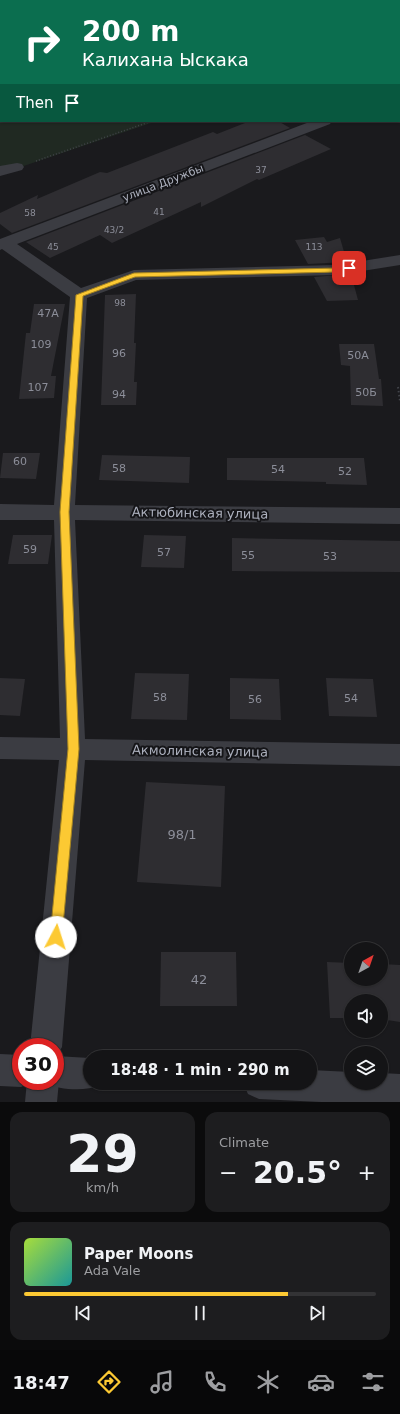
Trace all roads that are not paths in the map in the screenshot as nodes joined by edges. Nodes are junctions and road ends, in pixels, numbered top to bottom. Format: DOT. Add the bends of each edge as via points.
graph roads {
  1 [pos="322,122"];
  2 [pos="17,168"];
  3 [pos="0,171"];
  4 [pos="2,244"];
  5 [pos="400,260"];
  6 [pos="80,295"];
  7 [pos="0,512"];
  8 [pos="64,512"];
  9 [pos="400,516"];
  10 [pos="0,748"];
  11 [pos="73,749"];
  12 [pos="400,754"];
  13 [pos="47,1038"];
  14 [pos="0,1070"];
  15 [pos="12,1071"];
  16 [pos="64,1073"];
  17 [pos="83,1074"];
  18 [pos="317,1086"];
  19 [pos="42,1090"];
  20 [pos="400,1090"];
  21 [pos="41,1102"];
  1 -- 4 [label="street, улица Дружбы"];
  2 -- 3 [label="street"];
  4 -- 6 [label="street"];
  5 -- 6 [label="street" via="337,270 134,275"];
  6 -- 8 [label="street"];
  7 -- 8 [label="street, Актюбинская улица"];
  8 -- 9 [label="street, Актюбинская улица"];
  8 -- 11 [label="street"];
  10 -- 11 [label="street, Акмолинская улица"];
  11 -- 12 [label="street, Акмолинская улица"];
  11 -- 13 [label="street"];
  14 -- 15 [label="street"];
  16 -- 17 [label="street"];
  18 -- 20 [label="street"];
  19 -- 21 [label="street"];
}
